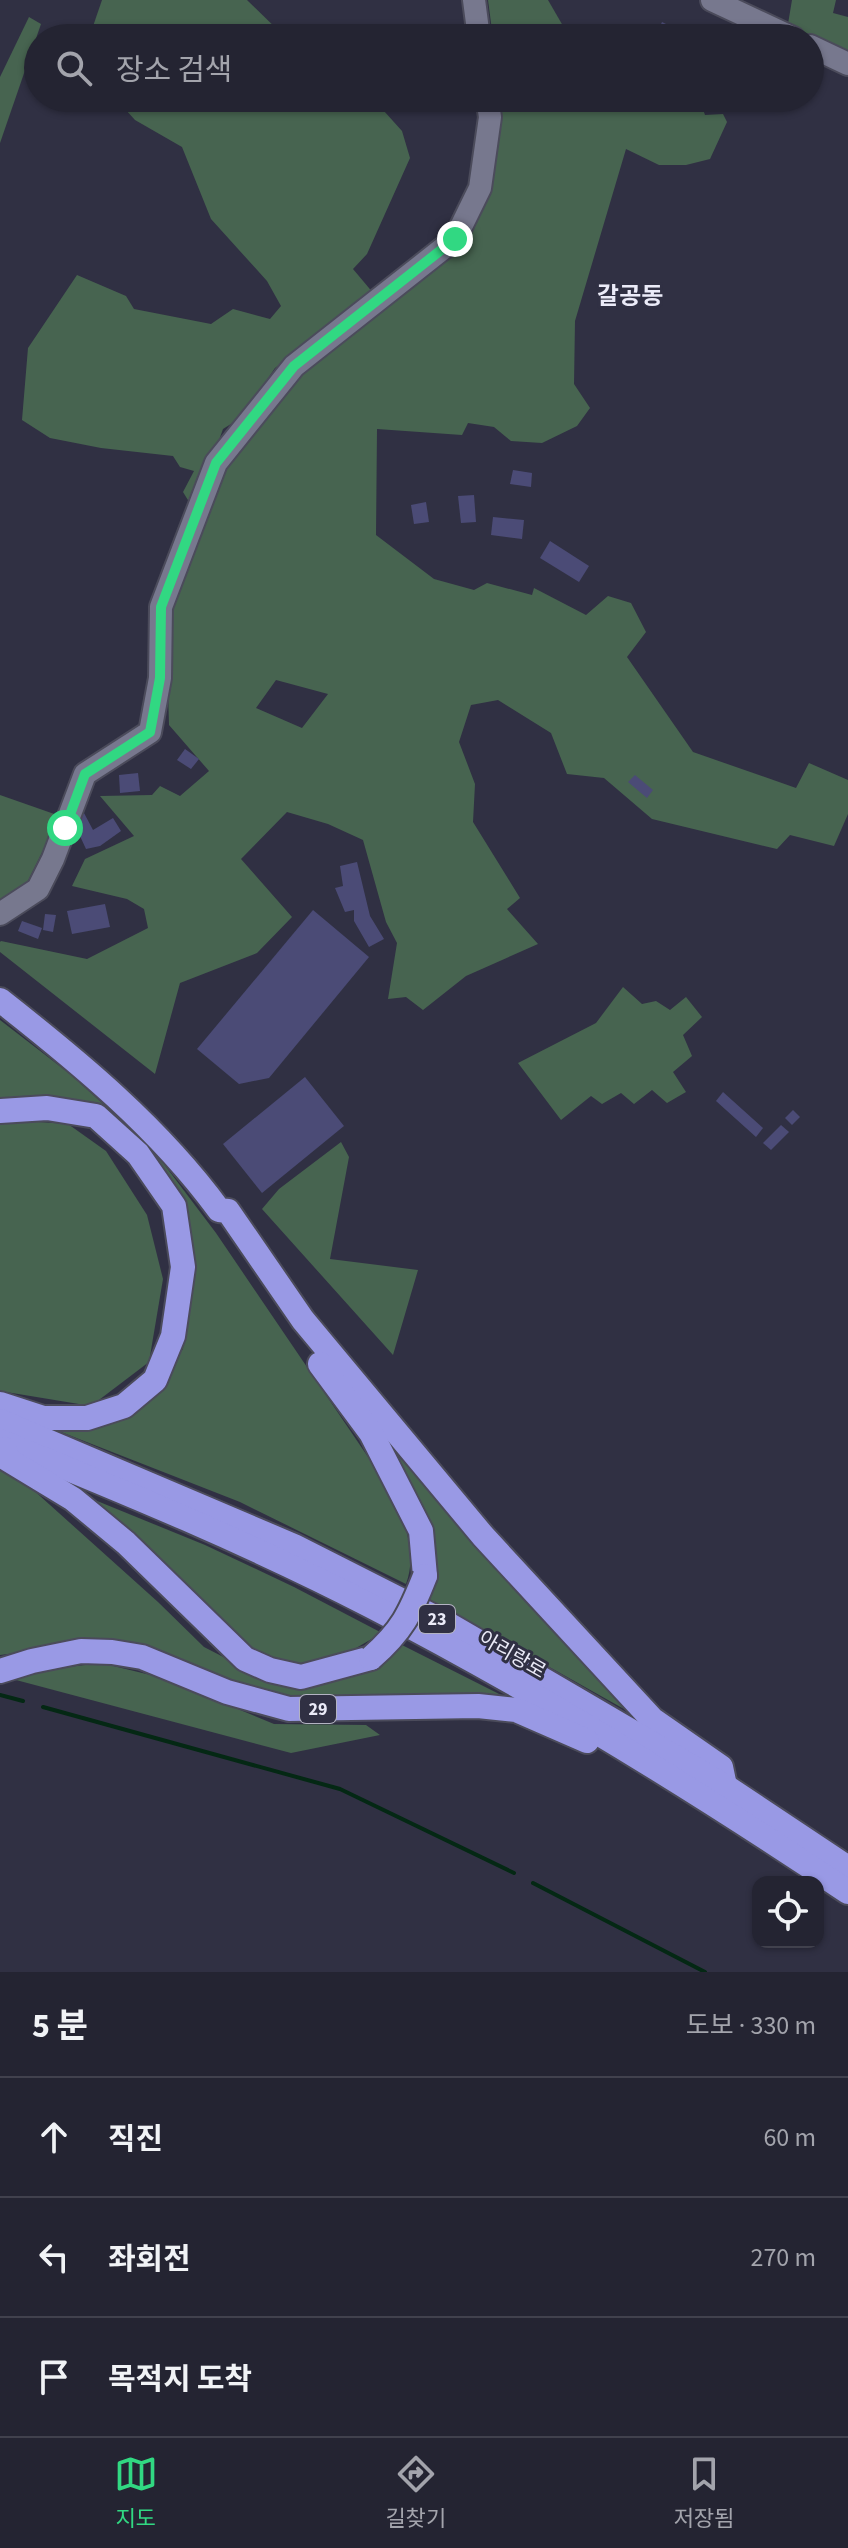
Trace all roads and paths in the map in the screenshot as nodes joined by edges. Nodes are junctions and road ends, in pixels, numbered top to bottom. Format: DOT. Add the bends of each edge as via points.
graph roads {
  1 [pos="474,0"];
  2 [pos="712,0"];
  3 [pos="477,24"];
  4 [pos="763,24"];
  5 [pos="824,53"];
  6 [pos="848,64"];
  7 [pos="489,112"];
  8 [pos="0,914"];
  9 [pos="0,1000"];
  10 [pos="0,1111"];
  11 [pos="219,1210"];
  12 [pos="0,1404"];
  13 [pos="1,1435"];
  14 [pos="0,1671"];
  15 [pos="608,1739"];
  16 [pos="725,1786"];
  17 [pos="848,1868"];
  18 [pos="848,1892"];
  1 -- 3 [label="street"];
  2 -- 4 [label="street"];
  5 -- 6 [label="street"];
  7 -- 8 [label="street" via="480,188 455,239 294,366 216,463 161,607 160,678 150,732 85,774 38,889"];
  9 -- 11 [label="highway" via="122,1102"];
  10 -- 12 [label="highway" via="47,1108 96,1116 138,1154 174,1206 183,1267 173,1336 155,1380 124,1406 87,1418 43,1418"];
  11 -- 13 [label="highway, bridge" via="297,1332 371,1433 421,1531 425,1576 395,1637 371,1658 301,1677 245,1659 126,1543 73,1499 7,1459"];
  11 -- 16 [label="highway" via="228,1211 303,1320 483,1536 652,1719 721,1767"];
  13 -- 15 [label="highway, 아리랑로 / 23" via="369,1604"];
  13 -- 16 [label="highway, 아리랑로 / 23" via="308,1553 448,1624"];
  14 -- 15 [label="highway, 29" via="81,1651 112,1652 142,1657 227,1692 289,1709 478,1706 516,1710 591,1743"];
  15 -- 18 [label="highway, 아리랑로 / 23"];
  16 -- 17 [label="highway, 아리랑로 / 23"];
}
